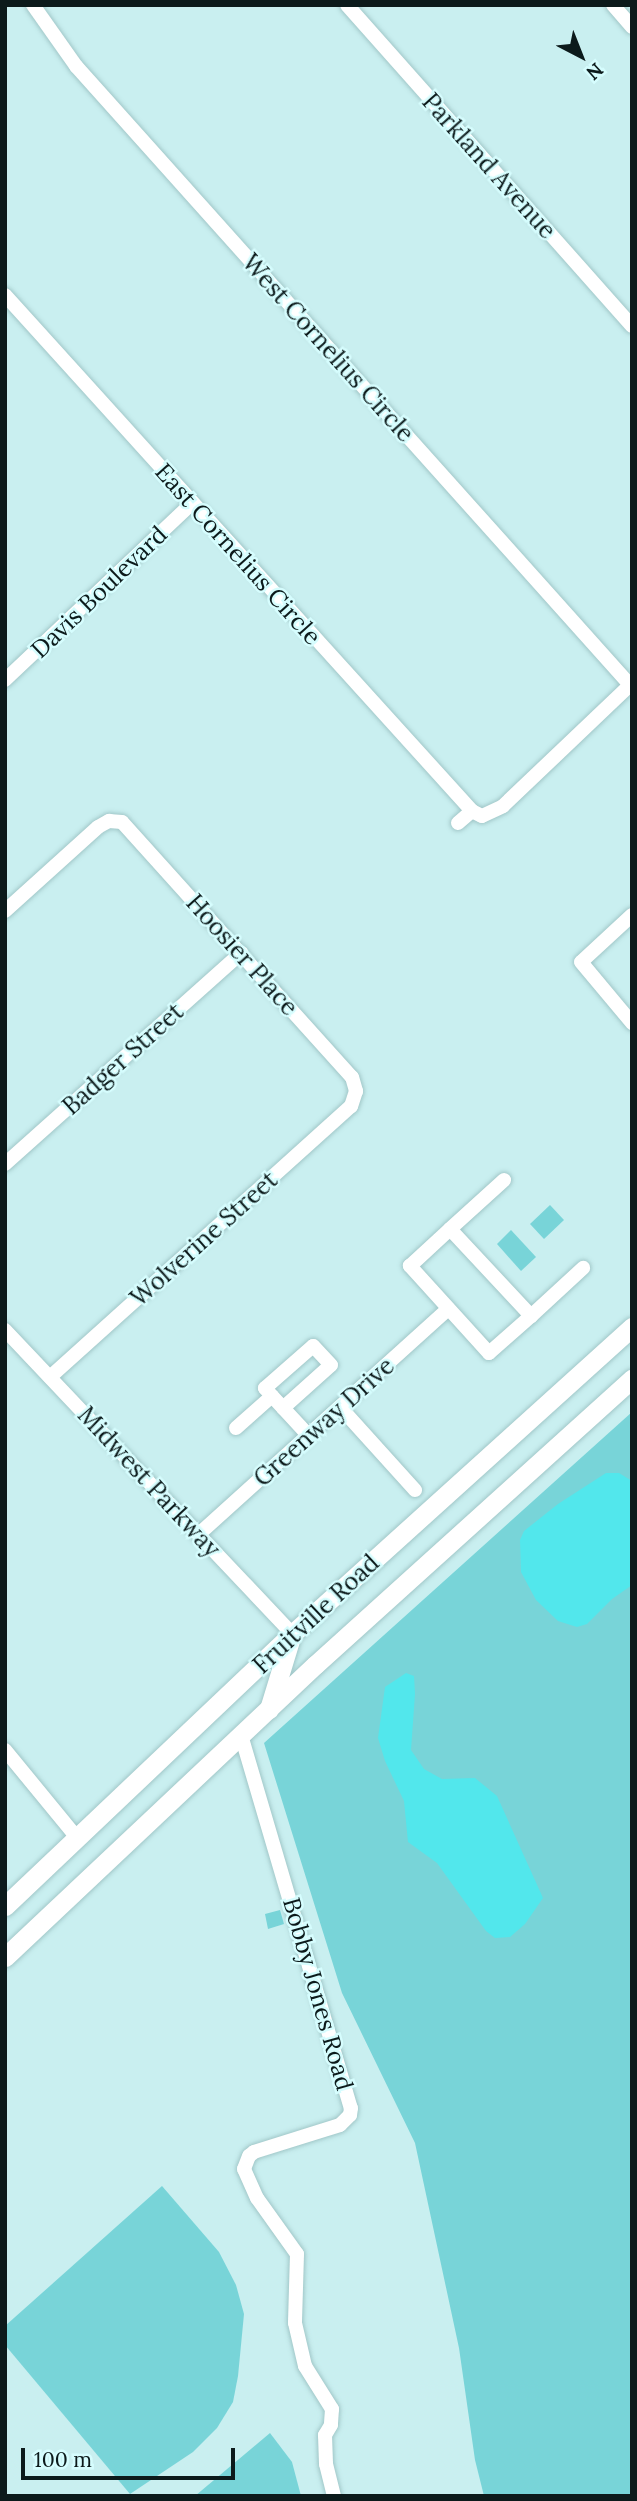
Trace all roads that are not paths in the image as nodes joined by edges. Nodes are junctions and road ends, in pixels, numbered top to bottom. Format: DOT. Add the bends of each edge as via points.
graph roads {
  1 [pos="33,5"];
  2 [pos="347,5"];
  3 [pos="612,5"];
  4 [pos="632,27"];
  5 [pos="5,295"];
  6 [pos="632,326"];
  7 [pos="192,503"];
  8 [pos="5,680"];
  9 [pos="631,684"];
  10 [pos="477,814"];
  11 [pos="458,823"];
  12 [pos="5,911"];
  13 [pos="632,915"];
  14 [pos="241,953"];
  15 [pos="632,1023"];
  16 [pos="355,1098"];
  17 [pos="5,1164"];
  18 [pos="505,1180"];
  19 [pos="450,1229"];
  20 [pos="583,1268"];
  21 [pos="448,1309"];
  22 [pos="531,1315"];
  23 [pos="632,1327"];
  24 [pos="5,1330"];
  25 [pos="50,1377"];
  26 [pos="632,1379"];
  27 [pos="272,1396"];
  28 [pos="340,1407"];
  29 [pos="283,1408"];
  30 [pos="236,1429"];
  31 [pos="309,1436"];
  32 [pos="415,1490"];
  33 [pos="199,1534"];
  34 [pos="292,1634"];
  35 [pos="269,1710"];
  36 [pos="241,1735"];
  37 [pos="5,1750"];
  38 [pos="78,1839"];
  39 [pos="5,1906"];
  40 [pos="5,1957"];
  41 [pos="334,2496"];
  1 -- 9 [label="street, West Cornelius Circle" via="76,66"];
  2 -- 6 [label="street, Parkland Avenue"];
  3 -- 4 [label="street"];
  5 -- 7 [label="street, East Cornelius Circle"];
  7 -- 8 [label="street, Davis Boulevard"];
  7 -- 10 [label="street, East Cornelius Circle"];
  9 -- 10 [label="street" via="503,806"];
  10 -- 11 [label="street"];
  12 -- 14 [label="street, Hoosier Place" via="98,827 116,821 129,828"];
  13 -- 15 [label="street" via="581,962"];
  14 -- 16 [label="street, Hoosier Place" via="352,1077"];
  14 -- 17 [label="street, Badger Street"];
  16 -- 25 [label="street, Wolverine Street"];
  18 -- 19 [label="street"];
  19 -- 21 [label="street" via="410,1266"];
  19 -- 22 [label="street"];
  20 -- 22 [label="street"];
  21 -- 22 [label="street" via="489,1353"];
  21 -- 28 [label="street, Greenway Drive"];
  23 -- 34 [label="main road, Fruitville Road"];
  24 -- 25 [label="street, Midwest Parkway"];
  25 -- 33 [label="street, Midwest Parkway"];
  26 -- 35 [label="main road, Fruitville Road"];
  27 -- 29 [label="street"];
  27 -- 29 [label="street" via="265,1388 313,1346 331,1365"];
  27 -- 30 [label="street"];
  28 -- 31 [label="street, Greenway Drive"];
  28 -- 32 [label="street"];
  29 -- 31 [label="street"];
  31 -- 33 [label="street, Greenway Drive"];
  33 -- 34 [label="street, Midwest Parkway"];
  34 -- 35 [label="main road"];
  34 -- 38 [label="main road, Fruitville Road"];
  35 -- 36 [label="main road, Fruitville Road"];
  36 -- 40 [label="main road, Fruitville Road"];
  36 -- 41 [label="street, Bobby Jones Road" via="351,2108 340,2125 254,2152 244,2169 257,2198 297,2254 295,2323 305,2366 332,2409 325,2435"];
  37 -- 38 [label="street"];
  38 -- 39 [label="main road, Fruitville Road"];
}
